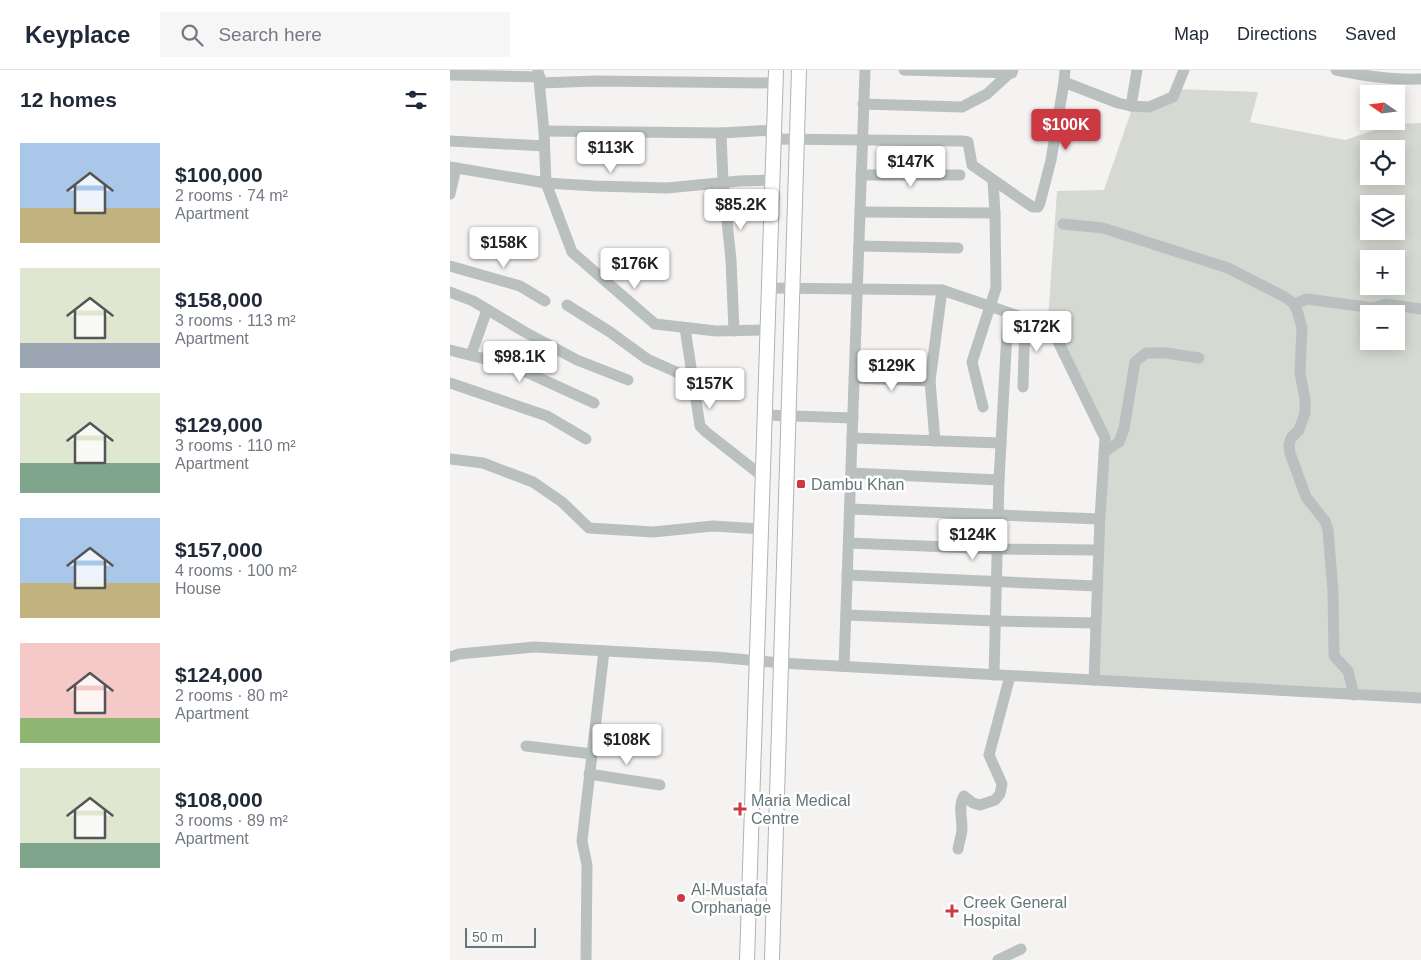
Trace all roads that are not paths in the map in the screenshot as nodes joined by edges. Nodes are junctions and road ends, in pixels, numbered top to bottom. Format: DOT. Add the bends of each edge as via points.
graph roads {
  1 [pos="799,70"];
  2 [pos="864,70"];
  3 [pos="904,70"];
  4 [pos="1065,70"];
  5 [pos="1137,70"];
  6 [pos="1184,70"];
  7 [pos="1336,70"];
  8 [pos="1421,70"];
  9 [pos="1012,71"];
  10 [pos="1364,73"];
  11 [pos="450,75"];
  12 [pos="539,77"];
  13 [pos="776,77"];
  14 [pos="1421,78"];
  15 [pos="1064,82"];
  16 [pos="863,104"];
  17 [pos="1132,106"];
  18 [pos="544,132"];
  19 [pos="721,133"];
  20 [pos="774,134"];
  21 [pos="797,139"];
  22 [pos="862,140"];
  23 [pos="450,141"];
  24 [pos="544,146"];
  25 [pos="453,167"];
  26 [pos="861,175"];
  27 [pos="960,176"];
  28 [pos="772,180"];
  29 [pos="993,181"];
  30 [pos="722,182"];
  31 [pos="546,183"];
  32 [pos="450,194"];
  33 [pos="860,212"];
  34 [pos="996,213"];
  35 [pos="1063,224"];
  36 [pos="858,246"];
  37 [pos="958,248"];
  38 [pos="450,266"];
  39 [pos="768,288"];
  40 [pos="792,289"];
  41 [pos="857,290"];
  42 [pos="942,290"];
  43 [pos="450,292"];
  44 [pos="545,301"];
  45 [pos="1294,304"];
  46 [pos="567,306"];
  47 [pos="990,307"];
  48 [pos="1421,309"];
  49 [pos="487,310"];
  50 [pos="1008,313"];
  51 [pos="1024,318"];
  52 [pos="686,328"];
  53 [pos="767,330"];
  54 [pos="734,331"];
  55 [pos="450,350"];
  56 [pos="471,355"];
  57 [pos="1199,358"];
  58 [pos="854,378"];
  59 [pos="692,379"];
  60 [pos="628,380"];
  61 [pos="930,381"];
  62 [pos="450,383"];
  63 [pos="1023,387"];
  64 [pos="594,403"];
  65 [pos="983,407"];
  66 [pos="764,415"];
  67 [pos="788,416"];
  68 [pos="853,418"];
  69 [pos="852,438"];
  70 [pos="586,439"];
  71 [pos="935,441"];
  72 [pos="1001,443"];
  73 [pos="1104,452"];
  74 [pos="450,459"];
  75 [pos="851,474"];
  76 [pos="762,476"];
  77 [pos="999,480"];
  78 [pos="850,508"];
  79 [pos="998,515"];
  80 [pos="1100,520"];
  81 [pos="760,529"];
  82 [pos="849,543"];
  83 [pos="998,549"];
  84 [pos="1099,550"];
  85 [pos="848,575"];
  86 [pos="997,582"];
  87 [pos="1097,586"];
  88 [pos="846,615"];
  89 [pos="996,621"];
  90 [pos="1096,623"];
  91 [pos="604,651"];
  92 [pos="450,657"];
  93 [pos="756,661"];
  94 [pos="781,663"];
  95 [pos="844,666"];
  96 [pos="994,675"];
  97 [pos="1010,676"];
  98 [pos="1094,680"];
  99 [pos="1354,695"];
  100 [pos="1421,698"];
  101 [pos="526,746"];
  102 [pos="592,754"];
  103 [pos="589,774"];
  104 [pos="660,785"];
  105 [pos="958,849"];
  106 [pos="1021,949"];
  107 [pos="586,960"];
  108 [pos="747,960"];
  109 [pos="772,960"];
  110 [pos="998,960"];
  1 -- 21 [label="main road"];
  2 -- 16 [label="street"];
  3 -- 9 [label="street"];
  4 -- 15 [label="street"];
  5 -- 17 [label="street"];
  6 -- 17 [label="street" via="1173,97 1149,107"];
  7 -- 10 [label="street"];
  8 -- 14 [label="street"];
  9 -- 16 [label="street" via="987,94 962,107"];
  10 -- 14 [label="street" via="1405,80"];
  11 -- 12 [label="street"];
  12 -- 13 [label="street" via="597,80"];
  12 -- 18 [label="street"];
  13 -- 20 [label="main road"];
  15 -- 17 [label="street"];
  15 -- 29 [label="street" via="1051,160 1038,207 1032,207"];
  16 -- 22 [label="street"];
  18 -- 19 [label="street"];
  18 -- 24 [label="street"];
  19 -- 20 [label="street"];
  19 -- 30 [label="street"];
  20 -- 21 [label="street"];
  20 -- 28 [label="main road"];
  21 -- 22 [label="street"];
  21 -- 40 [label="main road"];
  22 -- 26 [label="street"];
  22 -- 29 [label="street" via="968,142 972,165"];
  23 -- 24 [label="street"];
  24 -- 31 [label="street"];
  25 -- 31 [label="street"];
  25 -- 32 [label="street"];
  26 -- 27 [label="street"];
  26 -- 33 [label="street"];
  28 -- 30 [label="street"];
  28 -- 39 [label="main road"];
  29 -- 34 [label="street"];
  30 -- 31 [label="street" via="667,188"];
  30 -- 54 [label="street" via="731,260"];
  31 -- 52 [label="street" via="572,252 655,324"];
  33 -- 34 [label="street"];
  33 -- 36 [label="street"];
  34 -- 47 [label="street" via="996,288"];
  35 -- 45 [label="street" via="1103,228 1228,268"];
  36 -- 37 [label="street"];
  36 -- 41 [label="street"];
  38 -- 44 [label="street" via="520,286"];
  39 -- 40 [label="street"];
  39 -- 53 [label="main road"];
  40 -- 41 [label="street"];
  40 -- 67 [label="main road"];
  41 -- 42 [label="street"];
  41 -- 58 [label="street"];
  42 -- 47 [label="street"];
  42 -- 61 [label="street"];
  43 -- 49 [label="street"];
  45 -- 48 [label="street" via="1307,299 1372,308 1386,304"];
  45 -- 99 [label="street" via="1302,328 1300,373 1305,413 1299,430 1291,438 1290,453 1306,497 1328,530 1334,656 1348,671"];
  46 -- 59 [label="street" via="647,359"];
  47 -- 50 [label="street"];
  47 -- 65 [label="street" via="972,362"];
  49 -- 56 [label="street"];
  49 -- 60 [label="street" via="578,360"];
  50 -- 51 [label="street"];
  50 -- 72 [label="street"];
  51 -- 63 [label="street"];
  51 -- 73 [label="street" via="1051,327 1105,438"];
  52 -- 54 [label="street"];
  52 -- 59 [label="street"];
  53 -- 54 [label="street"];
  53 -- 66 [label="main road"];
  55 -- 56 [label="street"];
  56 -- 64 [label="street" via="513,366"];
  57 -- 73 [label="street" via="1166,353 1146,354 1135,362 1124,429 1119,442"];
  58 -- 61 [label="street"];
  58 -- 68 [label="street"];
  59 -- 76 [label="street" via="700,426"];
  61 -- 71 [label="street"];
  62 -- 70 [label="street" via="547,416"];
  66 -- 67 [label="street"];
  66 -- 76 [label="main road"];
  67 -- 68 [label="street"];
  67 -- 94 [label="main road"];
  68 -- 69 [label="street"];
  69 -- 71 [label="street"];
  69 -- 75 [label="street"];
  71 -- 72 [label="street"];
  72 -- 77 [label="street"];
  73 -- 80 [label="street"];
  74 -- 81 [label="street" via="483,463 533,482 562,502 589,528 653,532 713,526"];
  75 -- 77 [label="street"];
  75 -- 78 [label="street"];
  76 -- 81 [label="main road"];
  77 -- 79 [label="street"];
  78 -- 79 [label="street"];
  78 -- 82 [label="street"];
  79 -- 80 [label="street"];
  79 -- 83 [label="street"];
  80 -- 84 [label="street"];
  81 -- 93 [label="main road"];
  82 -- 83 [label="street"];
  82 -- 85 [label="street"];
  83 -- 84 [label="street"];
  83 -- 86 [label="street"];
  84 -- 87 [label="street"];
  85 -- 86 [label="street"];
  85 -- 88 [label="street"];
  86 -- 87 [label="street"];
  86 -- 89 [label="street"];
  87 -- 90 [label="street"];
  88 -- 89 [label="street"];
  88 -- 95 [label="street"];
  89 -- 90 [label="street"];
  89 -- 96 [label="street"];
  90 -- 98 [label="street"];
  91 -- 92 [label="street" via="534,647"];
  91 -- 93 [label="street"];
  91 -- 102 [label="street"];
  93 -- 94 [label="street"];
  93 -- 108 [label="main road"];
  94 -- 95 [label="street"];
  94 -- 109 [label="main road"];
  95 -- 96 [label="street"];
  96 -- 97 [label="street"];
  97 -- 98 [label="street"];
  97 -- 105 [label="street" via="989,755 1002,784 1000,794 995,800 980,805 964,796"];
  98 -- 99 [label="street"];
  99 -- 100 [label="street"];
  101 -- 102 [label="street"];
  102 -- 103 [label="street"];
  103 -- 104 [label="street"];
  103 -- 107 [label="street" via="582,841 587,865"];
  106 -- 110 [label="street"];
}
